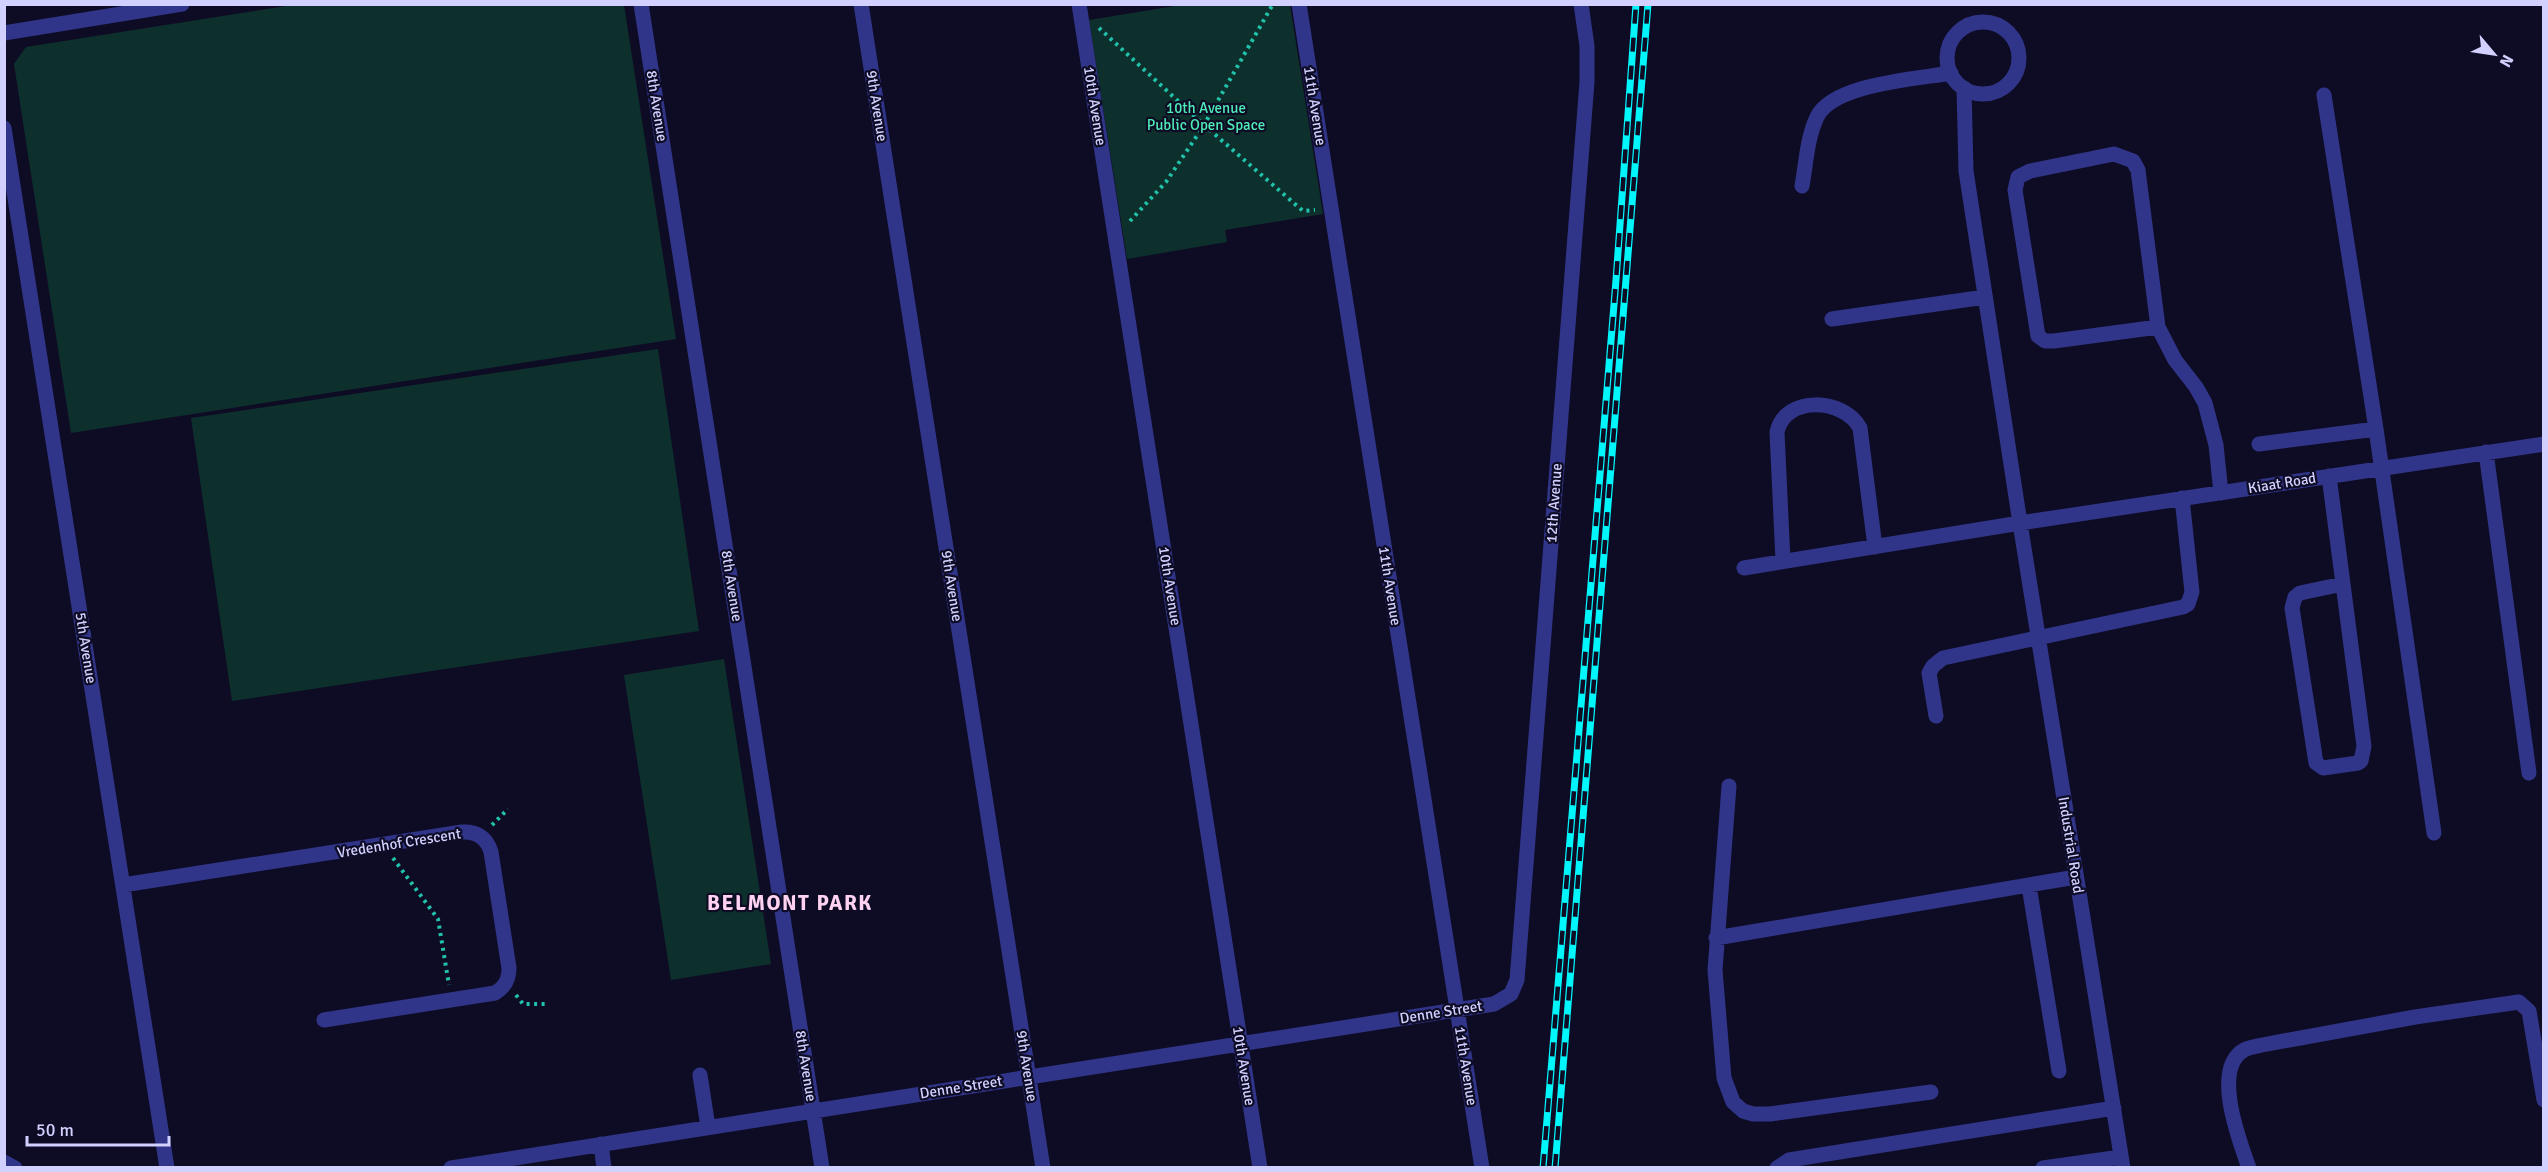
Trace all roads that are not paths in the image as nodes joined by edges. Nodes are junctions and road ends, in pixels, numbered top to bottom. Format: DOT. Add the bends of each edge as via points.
graph roads {
  1 [pos="182,4"];
  2 [pos="641,4"];
  3 [pos="861,4"];
  4 [pos="1079,4"];
  5 [pos="1299,4"];
  6 [pos="1581,4"];
  7 [pos="4,33"];
  8 [pos="1950,73"];
  9 [pos="1964,88"];
  10 [pos="2324,95"];
  11 [pos="4,129"];
  12 [pos="1802,186"];
  13 [pos="1985,297"];
  14 [pos="1832,319"];
  15 [pos="2158,327"];
  16 [pos="2376,429"];
  17 [pos="2259,444"];
  18 [pos="2544,444"];
  19 [pos="2486,452"];
  20 [pos="2380,469"];
  21 [pos="2329,476"];
  22 [pos="2221,493"];
  23 [pos="2182,498"];
  24 [pos="2020,523"];
  25 [pos="1875,547"];
  26 [pos="1783,561"];
  27 [pos="1744,568"];
  28 [pos="2343,584"];
  29 [pos="2038,639"];
  30 [pos="1936,716"];
  31 [pos="2529,773"];
  32 [pos="1729,786"];
  33 [pos="2434,833"];
  34 [pos="2076,878"];
  35 [pos="123,885"];
  36 [pos="2029,886"];
  37 [pos="1716,938"];
  38 [pos="1506,999"];
  39 [pos="1457,1010"];
  40 [pos="324,1020"];
  41 [pos="1241,1044"];
  42 [pos="2059,1071"];
  43 [pos="700,1075"];
  44 [pos="1029,1077"];
  45 [pos="1931,1092"];
  46 [pos="2544,1100"];
  47 [pos="2114,1108"];
  48 [pos="813,1111"];
  49 [pos="708,1127"];
  50 [pos="601,1144"];
  51 [pos="4,1162"];
  52 [pos="2122,1162"];
  53 [pos="15,1167"];
  54 [pos="167,1167"];
  55 [pos="451,1167"];
  56 [pos="604,1167"];
  57 [pos="822,1167"];
  58 [pos="1042,1167"];
  59 [pos="1260,1167"];
  60 [pos="1482,1167"];
  61 [pos="1777,1167"];
  62 [pos="2043,1167"];
  63 [pos="2249,1167"];
  1 -- 7 [label="street"];
  2 -- 48 [label="street, 8th Avenue"];
  3 -- 44 [label="street, 9th Avenue"];
  4 -- 41 [label="street, 10th Avenue"];
  5 -- 39 [label="street, 11th Avenue"];
  6 -- 38 [label="street, 12th Avenue" via="1587,81 1518,968 1514,988"];
  8 -- 9 [label="street"];
  8 -- 9 [label="street" via="1951,43 1964,28 1973,23 1993,23 2010,34 2019,52 2019,63 2010,81 1993,92"];
  8 -- 12 [label="street" via="1869,87 1837,96 1826,104 1812,131"];
  9 -- 13 [label="street, Industrial Road" via="1965,160"];
  10 -- 16 [label="street"];
  11 -- 35 [label="street, 5th Avenue"];
  13 -- 14 [label="street"];
  13 -- 24 [label="street, Industrial Road"];
  15 -- 15 [label="street" via="2055,341 2038,336 2015,190 2023,172 2114,154 2133,161 2138,170"];
  15 -- 22 [label="street" via="2205,403 2216,445"];
  16 -- 17 [label="street"];
  16 -- 20 [label="street"];
  18 -- 19 [label="street, Kiaat Road"];
  19 -- 20 [label="street, Kiaat Road"];
  19 -- 31 [label="street"];
  20 -- 21 [label="street, Kiaat Road"];
  20 -- 33 [label="street"];
  21 -- 22 [label="street, Kiaat Road"];
  21 -- 28 [label="street"];
  22 -- 23 [label="street, Kiaat Road"];
  23 -- 24 [label="street, Kiaat Road"];
  23 -- 29 [label="street" via="2193,592 2188,604"];
  24 -- 25 [label="street, Kiaat Road"];
  24 -- 29 [label="street, Industrial Road"];
  25 -- 26 [label="street, Kiaat Road"];
  25 -- 26 [label="street" via="1860,428 1855,419 1833,406 1805,406 1786,413 1777,432"];
  26 -- 27 [label="street, Kiaat Road"];
  28 -- 28 [label="street" via="2300,593 2292,603 2315,758 2318,766 2324,768 2358,763 2364,753"];
  29 -- 30 [label="street" via="1943,658 1929,673"];
  29 -- 34 [label="street, Industrial Road"];
  32 -- 37 [label="street"];
  34 -- 36 [label="street"];
  34 -- 47 [label="street, Industrial Road"];
  35 -- 40 [label="street, Vredenhof Crescent" via="462,832 481,836 490,846 507,982 495,993"];
  35 -- 54 [label="street, 5th Avenue"];
  36 -- 37 [label="street"];
  36 -- 42 [label="street"];
  37 -- 45 [label="street" via="1715,990 1724,1078 1733,1102 1743,1111 1770,1114"];
  38 -- 39 [label="street, Denne Street"];
  39 -- 41 [label="street, Denne Street"];
  39 -- 60 [label="street, 11th Avenue"];
  41 -- 44 [label="street, Denne Street"];
  41 -- 59 [label="street, 10th Avenue"];
  43 -- 49 [label="street"];
  44 -- 48 [label="street, Denne Street"];
  44 -- 58 [label="street, 9th Avenue"];
  46 -- 63 [label="street" via="2529,1011 2519,1002 2262,1044 2238,1056 2229,1079 2232,1116"];
  47 -- 52 [label="street, Industrial Road"];
  47 -- 61 [label="street" via="1789,1160"];
  48 -- 49 [label="street, Denne Street"];
  48 -- 57 [label="street, 8th Avenue"];
  49 -- 50 [label="street, Denne Street"];
  50 -- 55 [label="street, Denne Street"];
  50 -- 56 [label="street"];
  51 -- 53 [label="street"];
  52 -- 62 [label="street"];
}
